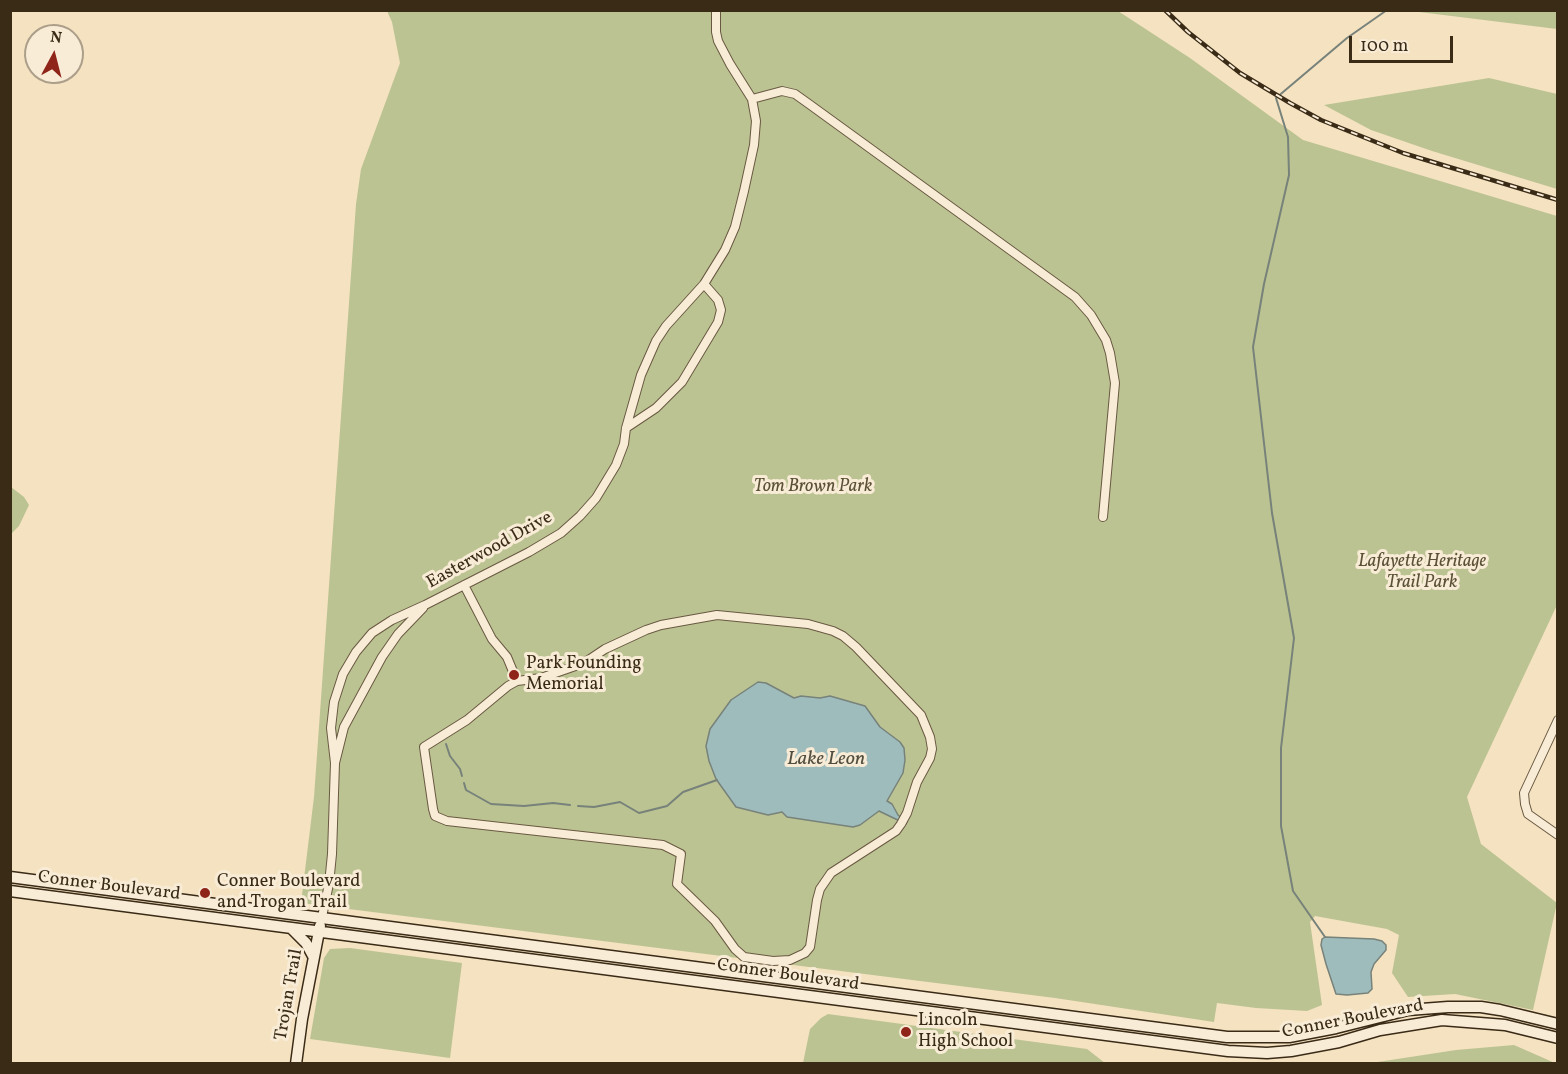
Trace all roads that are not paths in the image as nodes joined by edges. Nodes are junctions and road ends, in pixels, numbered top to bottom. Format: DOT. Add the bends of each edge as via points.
graph roads {
  1 [pos="716,10"];
  2 [pos="752,99"];
  3 [pos="704,284"];
  4 [pos="626,428"];
  5 [pos="1103,517"];
  6 [pos="464,585"];
  7 [pos="425,605"];
  8 [pos="518,681"];
  9 [pos="1557,720"];
  10 [pos="1554,736"];
  11 [pos="335,762"];
  12 [pos="1557,835"];
  13 [pos="10,877"];
  14 [pos="10,891"];
  15 [pos="322,917"];
  16 [pos="290,928"];
  17 [pos="318,931"];
  18 [pos="313,956"];
  19 [pos="642,960"];
  20 [pos="641,973"];
  21 [pos="1557,1024"];
  22 [pos="1200,1034"];
  23 [pos="1557,1038"];
  24 [pos="1199,1048"];
  25 [pos="296,1064"];
  1 -- 2 [label="street, Easterwood Drive" via="716,32 722,50"];
  2 -- 3 [label="street, Easterwood Drive" via="756,130 735,227"];
  2 -- 5 [label="street" via="782,90 795,94 1075,297 1092,315 1106,340 1114,383"];
  3 -- 4 [label="street, Easterwood Drive" via="656,341 641,375"];
  3 -- 4 [label="street" via="718,300 718,322 682,382 656,408"];
  4 -- 6 [label="street, Easterwood Drive" via="616,465 580,516 545,543"];
  6 -- 7 [label="street, Easterwood Drive"];
  6 -- 8 [label="street"];
  7 -- 11 [label="street, Easterwood Drive" via="398,634 367,681 344,727"];
  7 -- 11 [label="street, Easterwood Drive" via="372,633 343,674 331,714"];
  8 -- 8 [label="street" via="424,747 435,816 663,845 681,854 677,884 744,957 782,962 805,953 810,947 820,889 831,873 896,831 932,748 921,715 896,687 843,636 808,624 707,615 646,630 584,663 541,678"];
  9 -- 10 [label="street"];
  10 -- 12 [label="street" via="1524,793 1528,814"];
  11 -- 15 [label="street, Easterwood Drive" via="332,854"];
  13 -- 15 [label="main road, Conner Boulevard"];
  14 -- 16 [label="main road, Conner Boulevard"];
  15 -- 17 [label="main road, Easterwood Drive"];
  15 -- 19 [label="main road, Conner Boulevard"];
  16 -- 17 [label="main road, Conner Boulevard"];
  16 -- 18 [label="main road"];
  17 -- 18 [label="main road, Trojan Trail"];
  17 -- 20 [label="main road, Conner Boulevard"];
  18 -- 25 [label="main road, Trojan Trail"];
  19 -- 20 [label="main road"];
  19 -- 22 [label="main road, Conner Boulevard"];
  20 -- 24 [label="main road, Conner Boulevard"];
  21 -- 22 [label="main road, Conner Boulevard" via="1500,1010 1448,1007 1408,1010 1289,1037"];
  22 -- 24 [label="main road"];
  23 -- 24 [label="main road, Conner Boulevard" via="1505,1025 1442,1020 1291,1051"];
}
